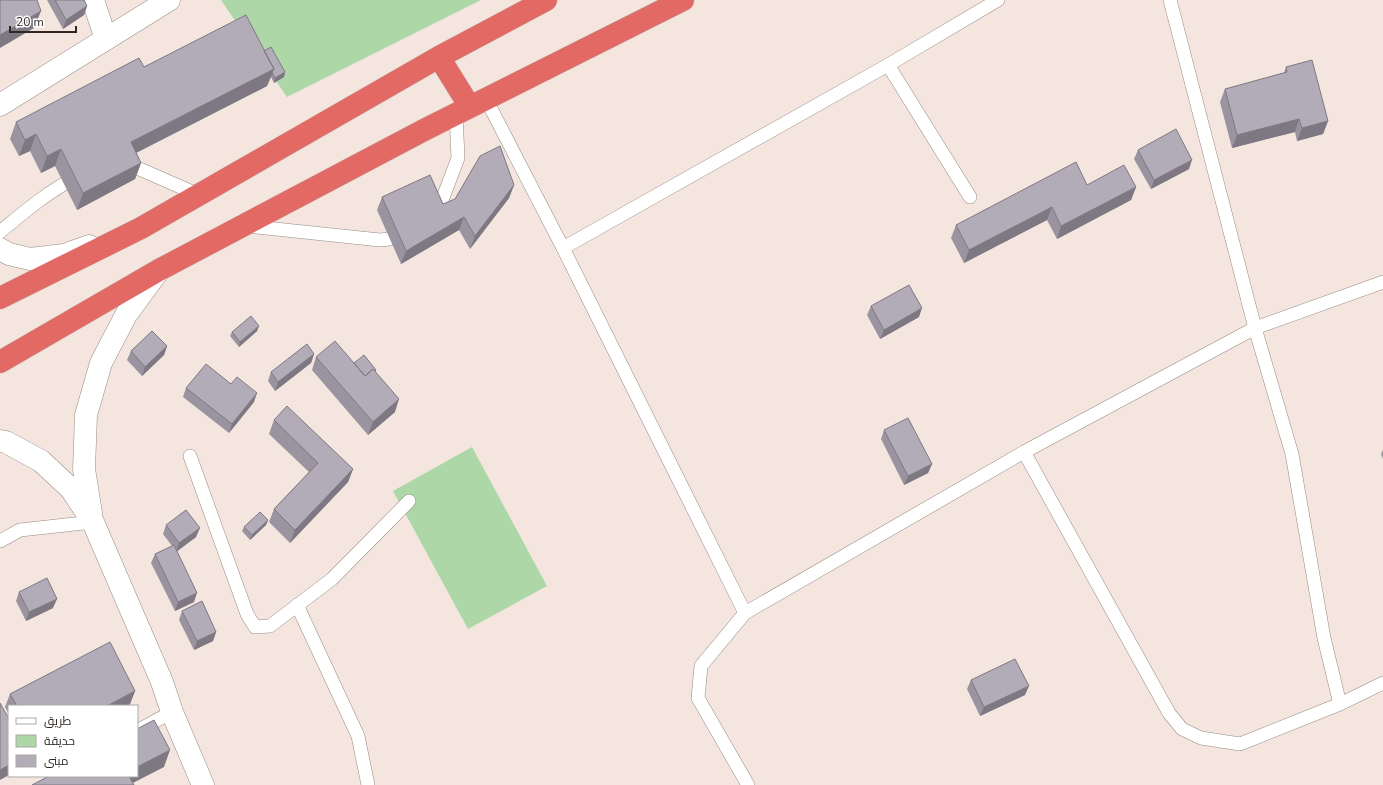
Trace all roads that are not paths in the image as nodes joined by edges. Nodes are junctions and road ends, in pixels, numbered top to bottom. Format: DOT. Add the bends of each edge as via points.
graph roads {
  1 [pos="93,0"];
  2 [pos="169,0"];
  3 [pos="546,0"];
  4 [pos="683,0"];
  5 [pos="998,0"];
  6 [pos="1170,0"];
  7 [pos="106,39"];
  8 [pos="439,57"];
  9 [pos="888,65"];
  10 [pos="0,105"];
  11 [pos="471,107"];
  12 [pos="108,165"];
  13 [pos="88,171"];
  14 [pos="199,195"];
  15 [pos="970,197"];
  16 [pos="429,222"];
  17 [pos="244,225"];
  18 [pos="141,228"];
  19 [pos="417,230"];
  20 [pos="0,232"];
  21 [pos="563,248"];
  22 [pos="0,249"];
  23 [pos="159,270"];
  24 [pos="1383,282"];
  25 [pos="0,298"];
  26 [pos="1255,328"];
  27 [pos="0,362"];
  28 [pos="0,441"];
  29 [pos="1024,452"];
  30 [pos="190,456"];
  31 [pos="409,501"];
  32 [pos="93,522"];
  33 [pos="0,541"];
  34 [pos="297,605"];
  35 [pos="746,613"];
  36 [pos="1383,683"];
  37 [pos="1340,704"];
  38 [pos="172,712"];
  39 [pos="138,730"];
  40 [pos="203,785"];
  41 [pos="368,785"];
  42 [pos="748,785"];
  1 -- 7 [label="main road"];
  2 -- 7 [label="main road"];
  3 -- 8 [label="highway"];
  4 -- 11 [label="highway"];
  5 -- 9 [label="lane"];
  6 -- 26 [label="lane"];
  7 -- 10 [label="main road"];
  8 -- 11 [label="highway"];
  8 -- 14 [label="highway"];
  9 -- 15 [label="lane"];
  9 -- 21 [label="lane"];
  11 -- 16 [label="lane" via="458,158 435,218"];
  11 -- 17 [label="highway"];
  11 -- 21 [label="lane"];
  12 -- 14 [label="lane" via="135,167"];
  13 -- 20 [label="lane" via="30,207"];
  14 -- 18 [label="highway"];
  17 -- 19 [label="lane" via="380,240 405,238"];
  17 -- 23 [label="highway"];
  18 -- 22 [label="main road" via="64,255 30,259"];
  18 -- 25 [label="highway"];
  21 -- 35 [label="lane"];
  23 -- 27 [label="highway"];
  23 -- 32 [label="main road" via="126,316 101,363 86,415 84,469"];
  24 -- 26 [label="lane"];
  26 -- 29 [label="lane"];
  26 -- 37 [label="lane" via="1292,454 1324,638"];
  28 -- 32 [label="main road" via="41,461 71,489"];
  29 -- 35 [label="lane"];
  29 -- 37 [label="lane" via="1168,713 1182,729 1201,738 1240,744"];
  30 -- 34 [label="lane" via="247,614 255,627 270,626"];
  31 -- 34 [label="lane" via="332,579"];
  32 -- 33 [label="lane" via="20,530"];
  32 -- 38 [label="main road" via="162,682"];
  34 -- 41 [label="lane" via="358,736"];
  35 -- 42 [label="lane" via="701,666 698,698"];
  36 -- 37 [label="lane"];
  38 -- 39 [label="lane"];
  38 -- 40 [label="main road"];
}
